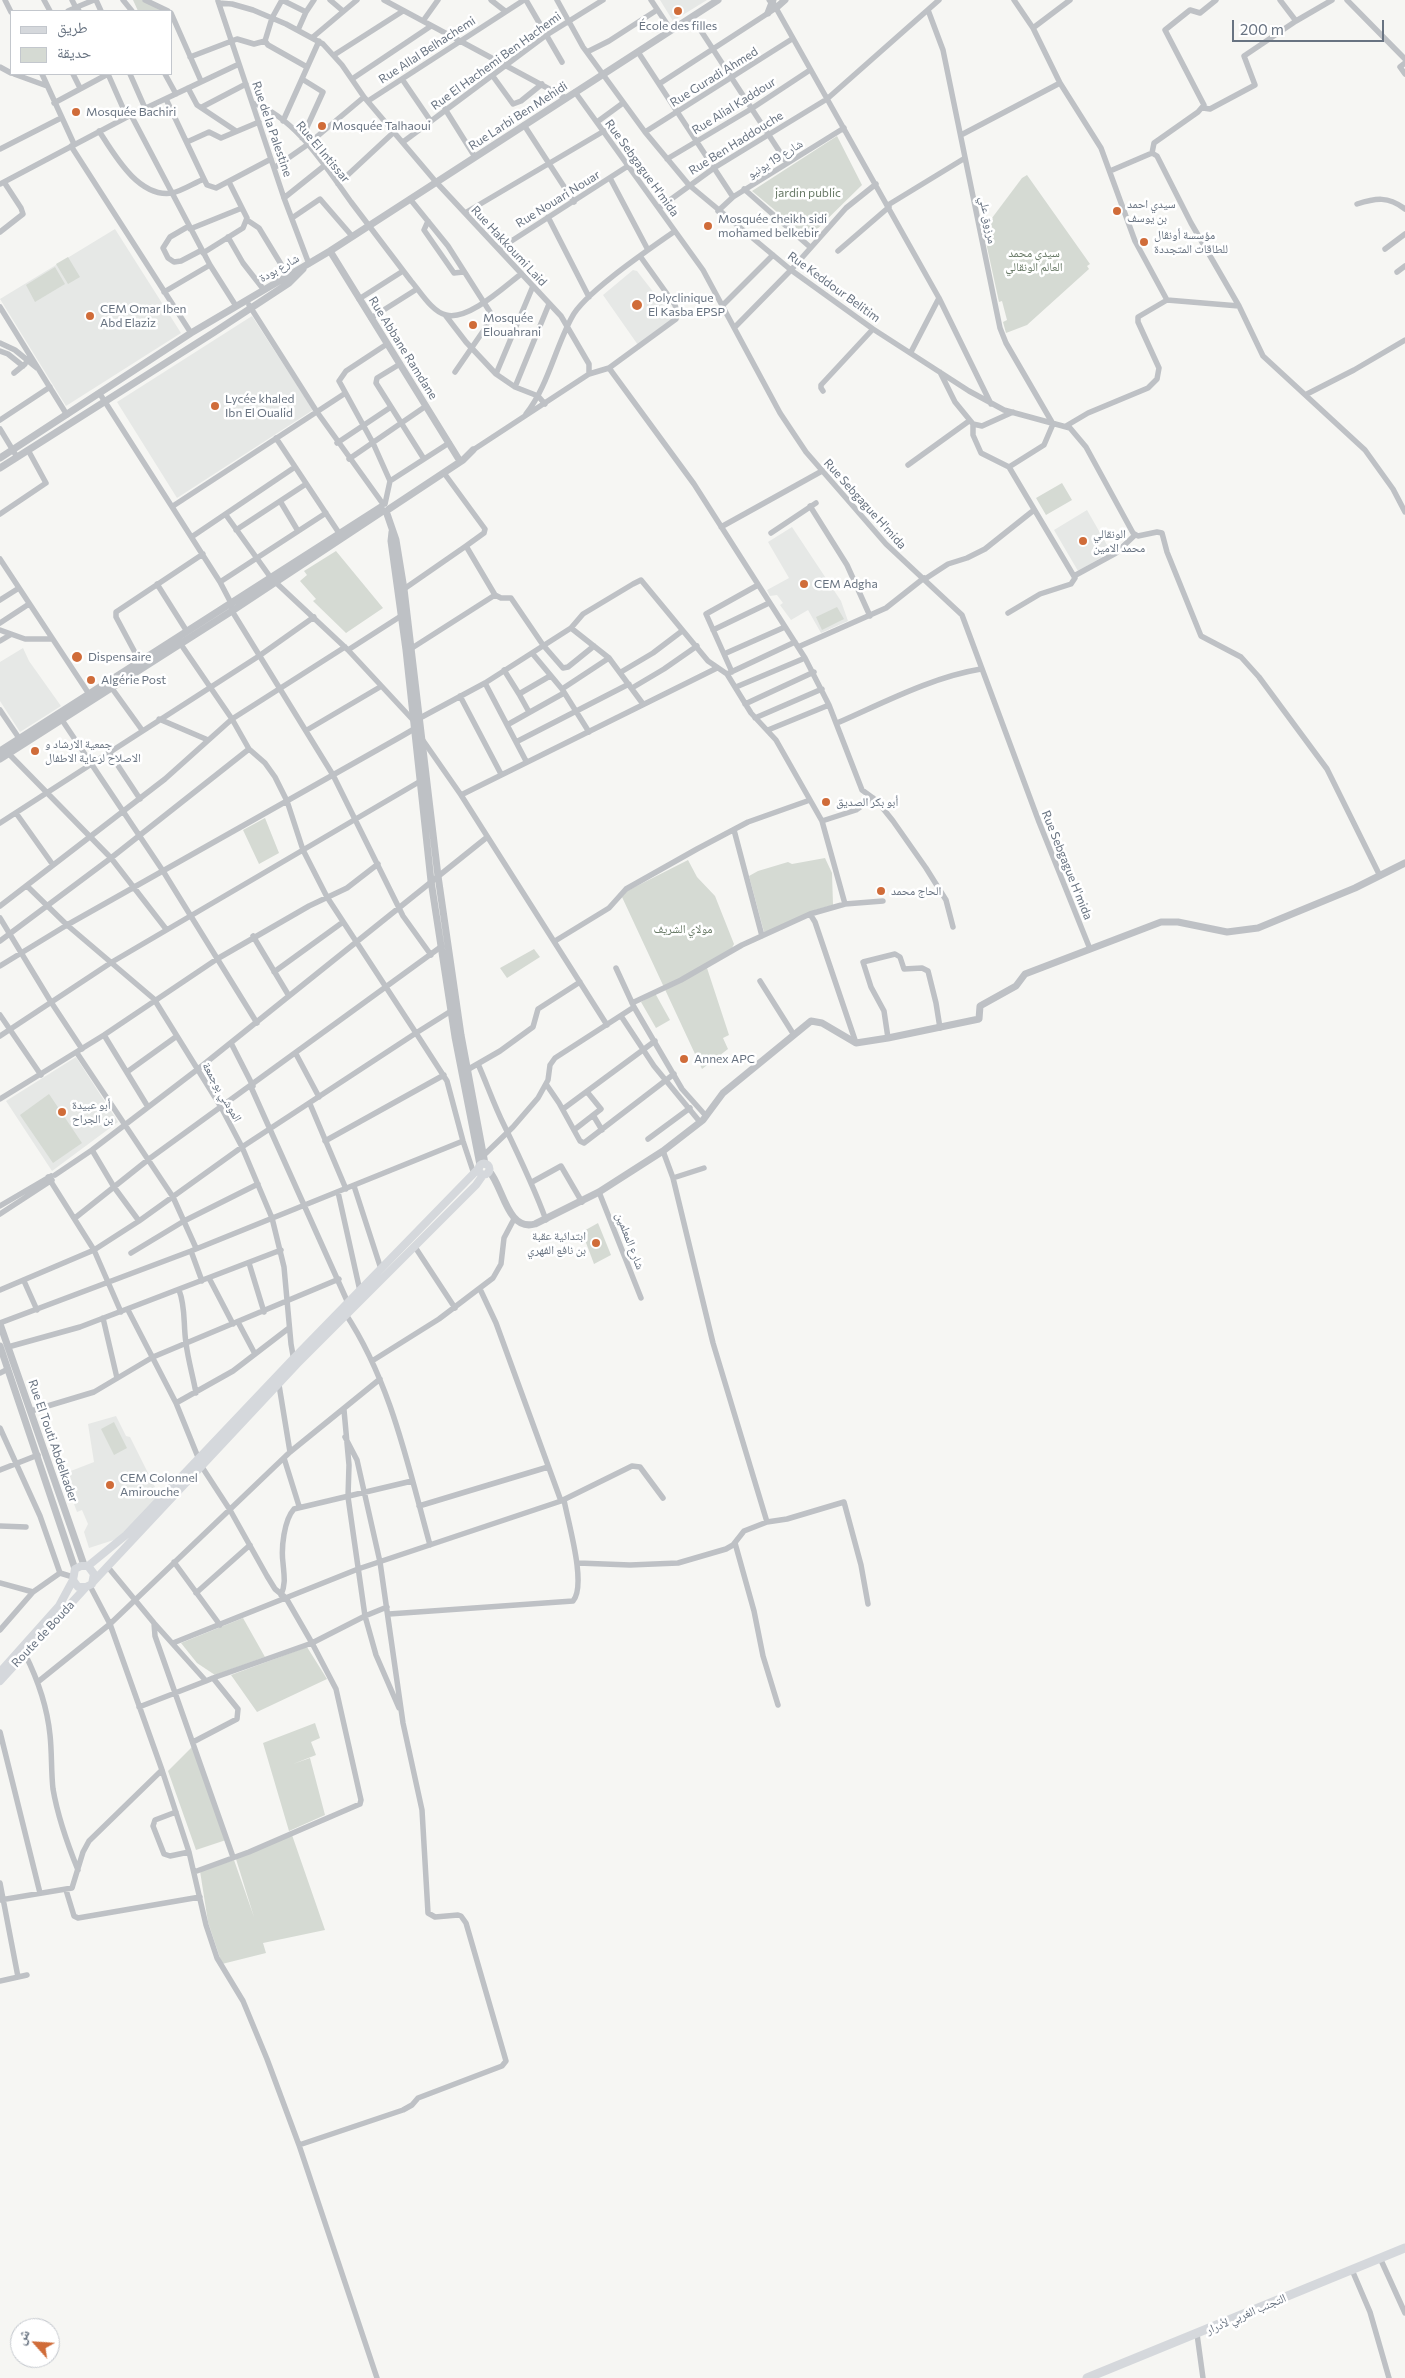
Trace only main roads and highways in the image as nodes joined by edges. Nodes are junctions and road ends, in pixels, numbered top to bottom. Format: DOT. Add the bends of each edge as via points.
graph roads {
  1 [pos="344,1312"];
  2 [pos="295,1362"];
  3 [pos="86,1566"];
  4 [pos="74,1575"];
  5 [pos="89,1586"];
  6 [pos="0,1672"];
  7 [pos="0,1681"];
  8 [pos="1405,2248"];
  9 [pos="1087,2378"];
  1 -- 1 [label="main road" via="476,1185 482,1168 348,1303"];
  1 -- 2 [label="main road"];
  2 -- 3 [label="main road" via="126,1535"];
  2 -- 5 [label="main road, Route de Bouda" via="279,1385"];
  3 -- 4 [label="main road"];
  3 -- 5 [label="main road" via="94,1574"];
  4 -- 5 [label="main road" via="78,1587"];
  4 -- 6 [label="main road, Route de Bouda" via="59,1606"];
  5 -- 7 [label="main road, Route de Bouda"];
  8 -- 9 [label="main road, التجنب الغربي لأدرار"];
}
